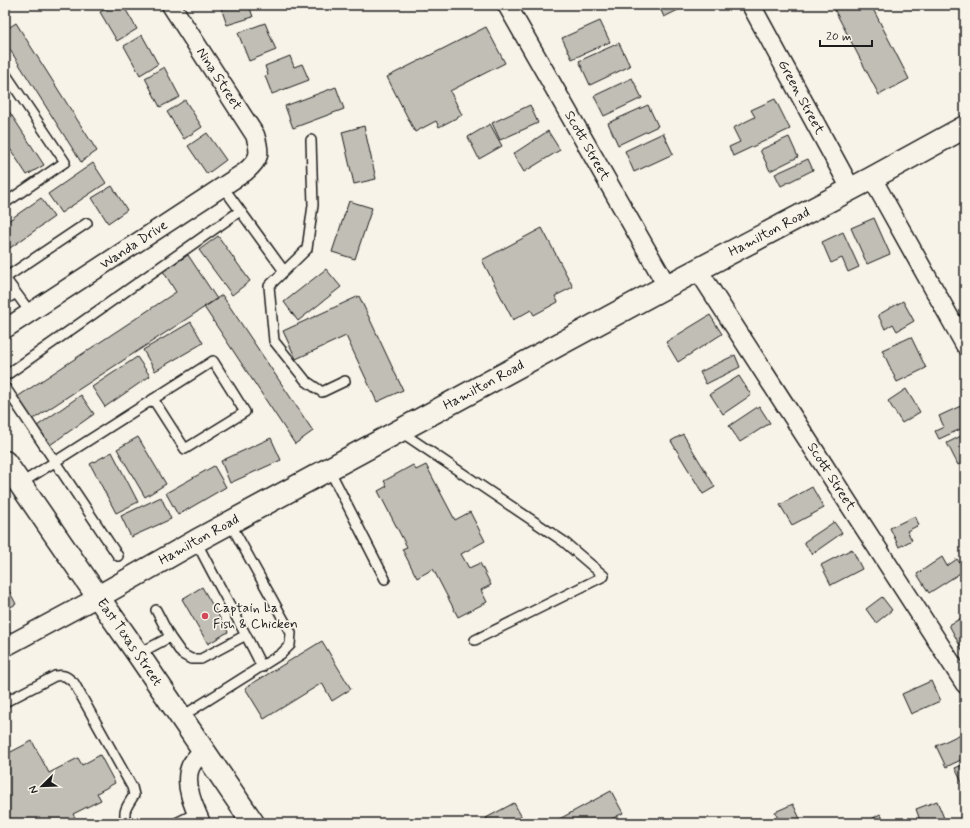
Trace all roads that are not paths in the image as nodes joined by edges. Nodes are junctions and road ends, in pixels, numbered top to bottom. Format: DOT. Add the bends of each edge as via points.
graph roads {
  1 [pos="171,5"];
  2 [pos="507,5"];
  3 [pos="751,5"];
  4 [pos="5,73"];
  5 [pos="965,127"];
  6 [pos="311,140"];
  7 [pos="258,156"];
  8 [pos="872,178"];
  9 [pos="223,187"];
  10 [pos="851,189"];
  11 [pos="5,203"];
  12 [pos="240,211"];
  13 [pos="87,222"];
  14 [pos="698,270"];
  15 [pos="284,271"];
  16 [pos="667,286"];
  17 [pos="16,294"];
  18 [pos="5,300"];
  19 [pos="30,312"];
  20 [pos="5,329"];
  21 [pos="965,345"];
  22 [pos="5,376"];
  23 [pos="345,381"];
  24 [pos="5,387"];
  25 [pos="153,399"];
  26 [pos="400,431"];
  27 [pos="5,462"];
  28 [pos="54,462"];
  29 [pos="329,469"];
  30 [pos="20,484"];
  31 [pos="230,522"];
  32 [pos="196,541"];
  33 [pos="118,556"];
  34 [pos="385,579"];
  35 [pos="98,597"];
  36 [pos="156,610"];
  37 [pos="246,635"];
  38 [pos="170,636"];
  39 [pos="476,640"];
  40 [pos="5,647"];
  41 [pos="138,654"];
  42 [pos="262,667"];
  43 [pos="965,684"];
  44 [pos="5,702"];
  45 [pos="181,717"];
  46 [pos="204,750"];
  47 [pos="199,818"];
  48 [pos="127,823"];
  49 [pos="176,823"];
  50 [pos="253,823"];
  1 -- 7 [label="street, Nina Street" via="255,135 259,147"];
  2 -- 16 [label="street, Scott Street"];
  3 -- 10 [label="street, Green Street"];
  4 -- 11 [label="lane" via="65,162"];
  5 -- 8 [label="street, Hamilton Road"];
  6 -- 15 [label="lane" via="313,205 307,249"];
  7 -- 9 [label="street, Wanda Drive" via="253,165"];
  8 -- 10 [label="street, Hamilton Road"];
  8 -- 21 [label="street"];
  9 -- 12 [label="lane"];
  9 -- 19 [label="street, Wanda Drive"];
  10 -- 14 [label="street, Hamilton Road"];
  12 -- 15 [label="lane"];
  12 -- 22 [label="lane"];
  13 -- 17 [label="lane" via="5,278"];
  14 -- 16 [label="street, Hamilton Road"];
  14 -- 43 [label="street, Scott Street"];
  15 -- 23 [label="lane" via="269,286 274,341 306,381 322,392"];
  16 -- 26 [label="street, Hamilton Road"];
  17 -- 18 [label="lane"];
  17 -- 19 [label="lane"];
  19 -- 20 [label="street, Wanda Drive"];
  24 -- 28 [label="lane"];
  25 -- 25 [label="lane" via="213,361 245,412 185,450"];
  25 -- 28 [label="lane"];
  26 -- 29 [label="street, Hamilton Road"];
  26 -- 39 [label="lane" via="563,541 604,576"];
  27 -- 30 [label="street, East Texas Street"];
  28 -- 30 [label="lane"];
  28 -- 33 [label="lane"];
  29 -- 31 [label="street, Hamilton Road"];
  29 -- 34 [label="lane"];
  30 -- 35 [label="street, East Texas Street"];
  31 -- 32 [label="street, Hamilton Road"];
  31 -- 42 [label="lane" via="291,634 290,646"];
  32 -- 35 [label="street, Hamilton Road"];
  32 -- 37 [label="lane"];
  35 -- 40 [label="street, Hamilton Road"];
  35 -- 41 [label="street, East Texas Street"];
  36 -- 38 [label="lane"];
  37 -- 38 [label="lane" via="201,659 191,659 182,654"];
  37 -- 42 [label="lane"];
  38 -- 41 [label="lane"];
  41 -- 45 [label="street, East Texas Street"];
  42 -- 45 [label="lane"];
  44 -- 48 [label="lane" via="55,676 62,674 68,677 74,683 132,787 134,795 125,814"];
  45 -- 46 [label="street, East Texas Street"];
  46 -- 47 [label="street" via="189,770 189,785"];
  46 -- 50 [label="street, East Texas Street"];
  47 -- 49 [label="lane"];
}
